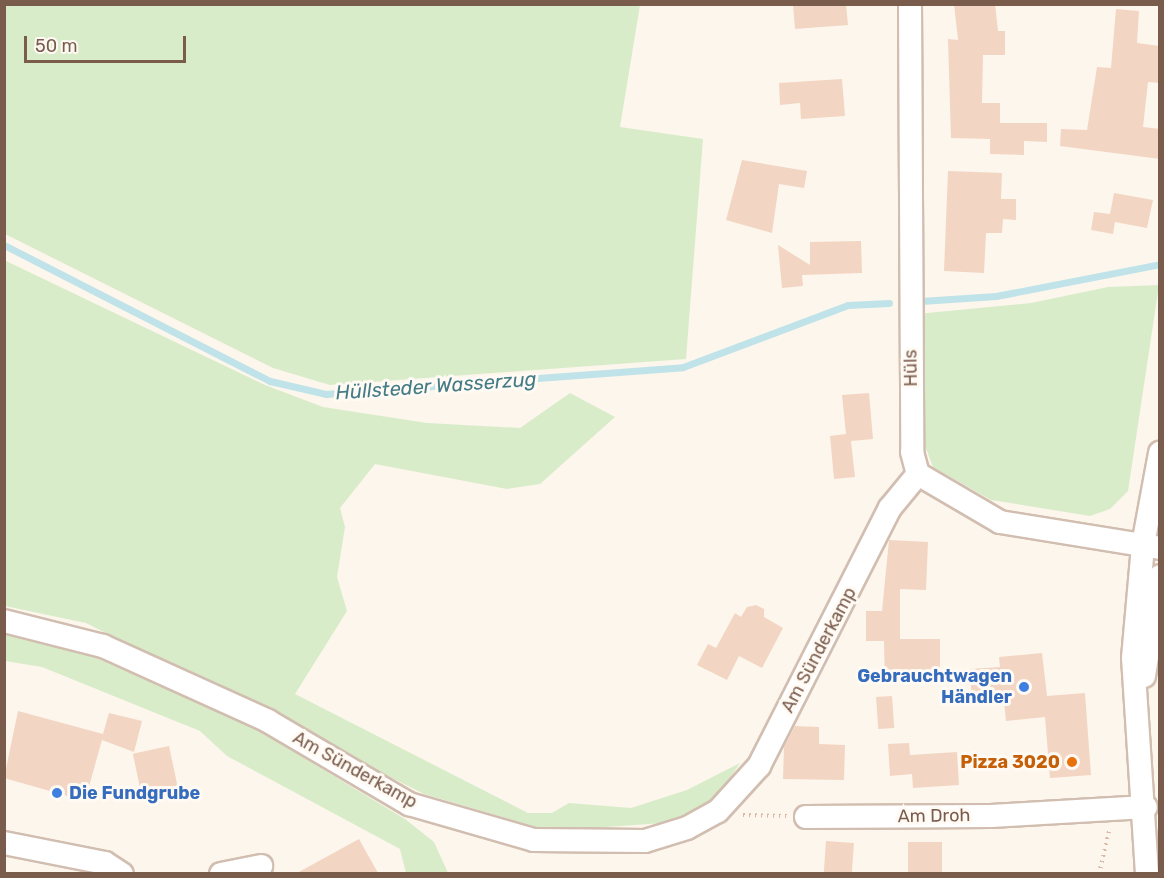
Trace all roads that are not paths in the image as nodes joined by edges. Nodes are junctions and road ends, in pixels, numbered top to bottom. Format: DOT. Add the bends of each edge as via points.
graph roads {
  1 [pos="910,4"];
  2 [pos="1160,453"];
  3 [pos="918,474"];
  4 [pos="1151,546"];
  5 [pos="1160,576"];
  6 [pos="4,621"];
  7 [pos="1139,692"];
  8 [pos="1135,807"];
  9 [pos="807,817"];
  10 [pos="4,843"];
  11 [pos="261,866"];
  12 [pos="114,868"];
  13 [pos="221,873"];
  14 [pos="1147,873"];
  1 -- 3 [label="street, Hüls" via="912,452"];
  2 -- 4 [label="street"];
  3 -- 4 [label="street" via="1000,522"];
  3 -- 6 [label="street, Am Sünderkamp" via="890,508 759,766 726,805 687,828 645,841 534,840 409,804 268,721 103,646"];
  4 -- 7 [label="street" via="1133,658"];
  5 -- 7 [label="street"];
  7 -- 8 [label="street"];
  8 -- 9 [label="street, Am Droh"];
  8 -- 14 [label="street"];
  10 -- 12 [label="street"];
  11 -- 13 [label="street"];
}
